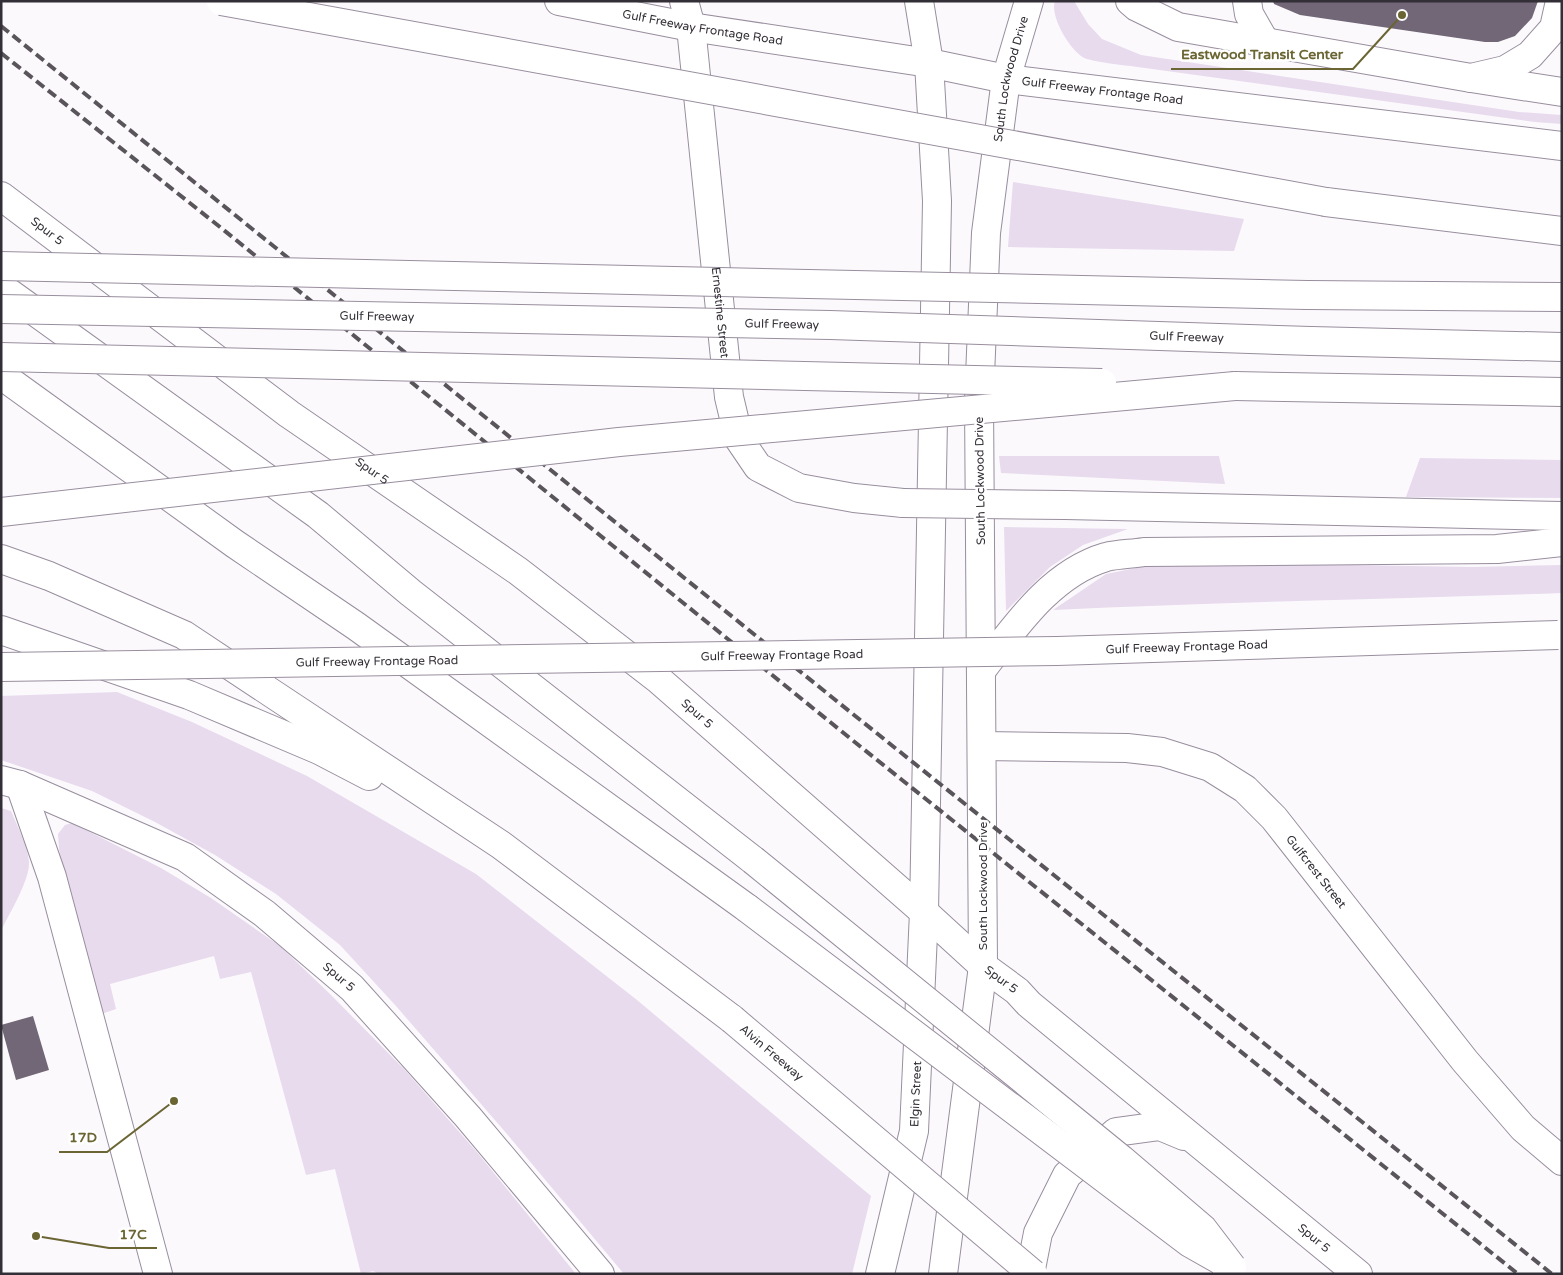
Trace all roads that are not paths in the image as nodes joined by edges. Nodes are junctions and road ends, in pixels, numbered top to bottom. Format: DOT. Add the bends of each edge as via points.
graph roads {
  1 [pos="221,1"];
  2 [pos="559,1"];
  3 [pos="919,1"];
  4 [pos="1029,1"];
  5 [pos="1130,1"];
  6 [pos="1247,1"];
  7 [pos="1560,1"];
  8 [pos="687,14"];
  9 [pos="1265,42"];
  10 [pos="929,63"];
  11 [pos="1471,78"];
  12 [pos="1006,79"];
  13 [pos="1562,92"];
  14 [pos="1562,146"];
  15 [pos="1,196"];
  16 [pos="1562,231"];
  17 [pos="1,266"];
  18 [pos="1,287"];
  19 [pos="1562,297"];
  20 [pos="1,309"];
  21 [pos="1562,347"];
  22 [pos="1,357"];
  23 [pos="1,375"];
  24 [pos="1234,386"];
  25 [pos="1562,392"];
  26 [pos="1,512"];
  27 [pos="1562,516"];
  28 [pos="1562,542"];
  29 [pos="1,559"];
  30 [pos="1,630"];
  31 [pos="1560,634"];
  32 [pos="1,667"];
  33 [pos="982,670"];
  34 [pos="982,746"];
  35 [pos="10,783"];
  36 [pos="501,845"];
  37 [pos="924,912"];
  38 [pos="983,966"];
  39 [pos="1195,1140"];
  40 [pos="1562,1162"];
  41 [pos="1237,1270"];
  42 [pos="158,1274"];
  43 [pos="600,1274"];
  44 [pos="880,1274"];
  45 [pos="943,1274"];
  46 [pos="1031,1274"];
  47 [pos="1358,1274"];
  1 -- 16 [label="main road, bridge" via="1326,202"];
  2 -- 8 [label="main road, Gulf Freeway Frontage Road"];
  3 -- 10 [label="main road"];
  4 -- 12 [label="main road, South Lockwood Drive"];
  5 -- 9 [label="main road" via="1178,28"];
  6 -- 9 [label="main road" via="1249,14"];
  7 -- 11 [label="main road" via="1554,28 1530,55 1505,70"];
  8 -- 10 [label="main road, Gulf Freeway Frontage Road"];
  8 -- 27 [label="main road, Ernestine Street, bridge" via="729,396 740,439 758,467 799,488 903,503"];
  9 -- 11 [label="main road"];
  10 -- 12 [label="main road, Gulf Freeway Frontage Road"];
  10 -- 37 [label="main road" via="937,201"];
  11 -- 13 [label="main road"];
  12 -- 14 [label="main road, Gulf Freeway Frontage Road"];
  12 -- 33 [label="main road, South Lockwood Drive" via="986,233 980,380"];
  15 -- 37 [label="main road, Spur 5" via="289,414 518,571 659,680"];
  17 -- 19 [label="main road, bridge" via="1307,295"];
  18 -- 41 [label="main road, bridge" via="318,514 411,593 753,860 1121,1159 1203,1229"];
  20 -- 21 [label="main road, Gulf Freeway, bridge" via="830,325"];
  22 -- 24 [label="main road, bridge"];
  23 -- 41 [label="main road, bridge" via="747,908 1190,1243"];
  24 -- 25 [label="main road"];
  24 -- 26 [label="main road, bridge" via="619,442"];
  28 -- 33 [label="main road" via="1497,549 1144,552 1107,557 1080,567 1051,588"];
  29 -- 36 [label="main road" via="49,576 184,635"];
  30 -- 36 [label="main road" via="189,694 319,750"];
  31 -- 32 [label="main road, Gulf Freeway Frontage Road, bridge" via="1047,652"];
  33 -- 34 [label="main road, South Lockwood Drive"];
  34 -- 38 [label="main road, South Lockwood Drive"];
  34 -- 40 [label="main road, Gulfcrest Street" via="1127,748 1162,752 1210,768 1245,789 1274,818 1465,1061 1523,1128"];
  35 -- 42 [label="main road" via="52,877"];
  35 -- 43 [label="main road, Spur 5" via="185,857 265,914 352,988 468,1117"];
  36 -- 46 [label="main road, Alvin Freeway, bridge" via="732,1019"];
  37 -- 38 [label="main road, Spur 5"];
  37 -- 44 [label="main road, Elgin Street" via="914,1132"];
  38 -- 39 [label="main road, Spur 5"];
  38 -- 45 [label="main road"];
  39 -- 46 [label="main road" via="1160,1126 1116,1132 1067,1175 1038,1233"];
  39 -- 47 [label="main road, Spur 5"];
}
